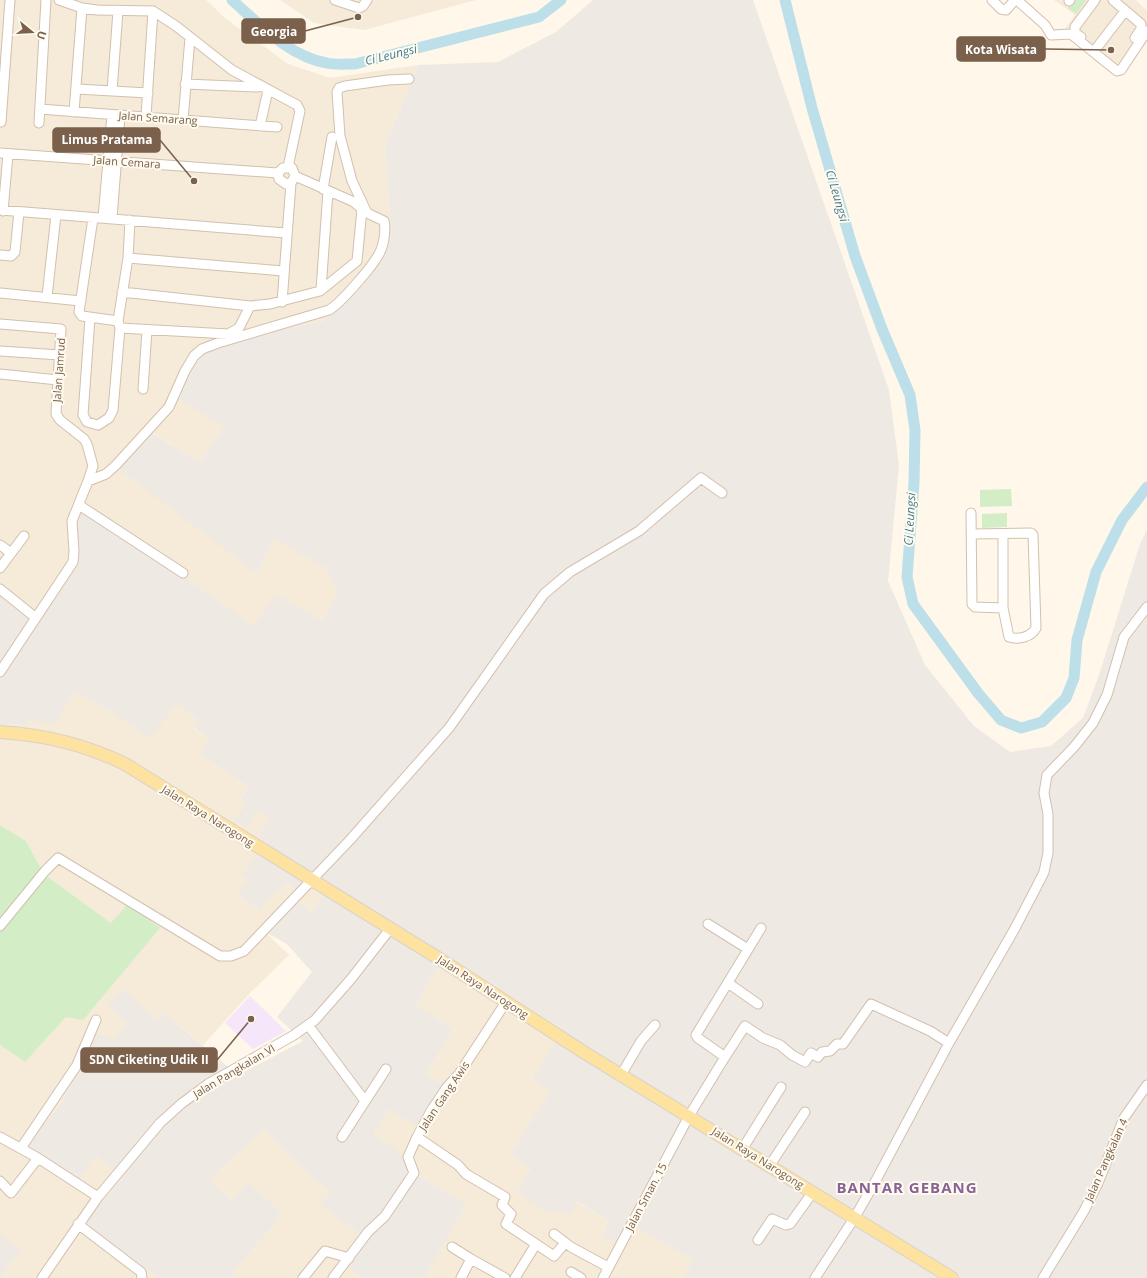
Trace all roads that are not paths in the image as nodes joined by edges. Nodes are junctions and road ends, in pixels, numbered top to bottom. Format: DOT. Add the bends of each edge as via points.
graph roads {
  1 [pos="10,0"];
  2 [pos="46,0"];
  3 [pos="59,0"];
  4 [pos="335,0"];
  5 [pos="367,0"];
  6 [pos="992,0"];
  7 [pos="1095,0"];
  8 [pos="1113,0"];
  9 [pos="82,8"];
  10 [pos="153,11"];
  11 [pos="1125,11"];
  12 [pos="118,12"];
  13 [pos="1147,31"];
  14 [pos="4,35"];
  15 [pos="190,38"];
  16 [pos="1095,50"];
  17 [pos="2,71"];
  18 [pos="408,79"];
  19 [pos="185,84"];
  20 [pos="265,88"];
  21 [pos="76,89"];
  22 [pos="112,91"];
  23 [pos="148,93"];
  24 [pos="1,108"];
  25 [pos="40,109"];
  26 [pos="74,112"];
  27 [pos="116,115"];
  28 [pos="146,116"];
  29 [pos="182,120"];
  30 [pos="1,122"];
  31 [pos="39,123"];
  32 [pos="260,126"];
  33 [pos="277,127"];
  34 [pos="332,137"];
  35 [pos="4,154"];
  36 [pos="112,161"];
  37 [pos="288,167"];
  38 [pos="278,173"];
  39 [pos="293,180"];
  40 [pos="326,190"];
  41 [pos="2,210"];
  42 [pos="19,212"];
  43 [pos="56,215"];
  44 [pos="93,218"];
  45 [pos="107,218"];
  46 [pos="130,220"];
  47 [pos="286,233"];
  48 [pos="0,255"];
  49 [pos="128,258"];
  50 [pos="283,271"];
  51 [pos="321,290"];
  52 [pos="122,292"];
  53 [pos="0,293"];
  54 [pos="47,297"];
  55 [pos="81,300"];
  56 [pos="282,302"];
  57 [pos="250,306"];
  58 [pos="90,318"];
  59 [pos="0,324"];
  60 [pos="119,324"];
  61 [pos="147,330"];
  62 [pos="0,351"];
  63 [pos="60,355"];
  64 [pos="0,374"];
  65 [pos="58,380"];
  66 [pos="143,389"];
  67 [pos="88,481"];
  68 [pos="722,493"];
  69 [pos="79,505"];
  70 [pos="971,513"];
  71 [pos="973,534"];
  72 [pos="1003,534"];
  73 [pos="24,536"];
  74 [pos="0,545"];
  75 [pos="11,553"];
  76 [pos="0,568"];
  77 [pos="183,573"];
  78 [pos="0,589"];
  79 [pos="1147,607"];
  80 [pos="1003,608"];
  81 [pos="36,618"];
  82 [pos="0,672"];
  83 [pos="0,732"];
  84 [pos="312,881"];
  85 [pos="708,924"];
  86 [pos="0,926"];
  87 [pos="761,928"];
  88 [pos="390,929"];
  89 [pos="748,949"];
  90 [pos="728,983"];
  91 [pos="506,1002"];
  92 [pos="758,1004"];
  93 [pos="96,1020"];
  94 [pos="655,1024"];
  95 [pos="308,1025"];
  96 [pos="949,1043"];
  97 [pos="725,1057"];
  98 [pos="386,1069"];
  99 [pos="621,1075"];
  100 [pos="1147,1085"];
  101 [pos="781,1087"];
  102 [pos="365,1101"];
  103 [pos="805,1112"];
  104 [pos="689,1116"];
  105 [pos="342,1137"];
  106 [pos="416,1137"];
  107 [pos="2,1140"];
  108 [pos="21,1148"];
  109 [pos="743,1148"];
  110 [pos="38,1158"];
  111 [pos="770,1165"];
  112 [pos="0,1181"];
  113 [pos="813,1192"];
  114 [pos="98,1197"];
  115 [pos="855,1217"];
  116 [pos="78,1224"];
  117 [pos="554,1234"];
  118 [pos="758,1240"];
  119 [pos="565,1243"];
  120 [pos="536,1244"];
  121 [pos="452,1247"];
  122 [pos="349,1258"];
  123 [pos="471,1259"];
  124 [pos="608,1267"];
  125 [pos="571,1272"];
  126 [pos="42,1278"];
  127 [pos="142,1278"];
  128 [pos="303,1278"];
  129 [pos="333,1278"];
  130 [pos="460,1278"];
  131 [pos="505,1278"];
  132 [pos="515,1278"];
  133 [pos="581,1278"];
  134 [pos="603,1278"];
  135 [pos="815,1278"];
  136 [pos="952,1278"];
  137 [pos="1043,1278"];
  1 -- 14 [label="street"];
  2 -- 25 [label="street"];
  3 -- 9 [label="street"];
  4 -- 5 [label="street" via="359,8 364,6"];
  6 -- 13 [label="street" via="1001,9 1006,10 1014,1 1018,1 1045,25 1051,35 1071,34 1118,72"];
  7 -- 16 [label="street" via="1074,30"];
  8 -- 11 [label="street"];
  9 -- 12 [label="street"];
  9 -- 21 [label="street"];
  10 -- 12 [label="street"];
  10 -- 15 [label="street"];
  10 -- 23 [label="street"];
  11 -- 16 [label="street"];
  11 -- 16 [label="street" via="1142,27 1118,65"];
  12 -- 22 [label="street"];
  14 -- 17 [label="street"];
  15 -- 19 [label="street"];
  15 -- 20 [label="street" via="232,70"];
  17 -- 24 [label="street"];
  18 -- 67 [label="street" via="345,86 337,92 340,136 352,181 366,213 384,221 378,256 341,301 329,310 202,349 190,362 166,411 106,474"];
  19 -- 20 [label="street"];
  19 -- 29 [label="street"];
  20 -- 32 [label="street"];
  20 -- 37 [label="street" via="298,105 300,109"];
  21 -- 22 [label="street"];
  21 -- 26 [label="street"];
  22 -- 23 [label="street"];
  23 -- 28 [label="street"];
  24 -- 30 [label="street"];
  25 -- 26 [label="street, Jalan Semarang"];
  25 -- 31 [label="street"];
  26 -- 27 [label="street, Jalan Semarang"];
  27 -- 28 [label="street, Jalan Semarang"];
  27 -- 36 [label="street"];
  28 -- 29 [label="street, Jalan Semarang"];
  29 -- 32 [label="street, Jalan Semarang"];
  32 -- 33 [label="street, Jalan Semarang"];
  34 -- 40 [label="street"];
  35 -- 36 [label="street, Jalan Cemara"];
  35 -- 41 [label="street"];
  36 -- 38 [label="street, Jalan Cemara"];
  36 -- 45 [label="street"];
  37 -- 38 [label="street"];
  37 -- 39 [label="street" via="292,168"];
  38 -- 39 [label="street" via="282,182"];
  39 -- 40 [label="street"];
  39 -- 47 [label="street"];
  40 -- 51 [label="street"];
  40 -- 51 [label="street" via="359,204 362,212 357,261"];
  41 -- 42 [label="street"];
  42 -- 43 [label="street"];
  42 -- 48 [label="street" via="15,252 10,256"];
  43 -- 44 [label="street"];
  43 -- 54 [label="street"];
  44 -- 45 [label="street"];
  44 -- 55 [label="street"];
  45 -- 46 [label="street"];
  46 -- 47 [label="street"];
  46 -- 49 [label="street"];
  47 -- 50 [label="street"];
  49 -- 50 [label="street"];
  49 -- 52 [label="street"];
  50 -- 56 [label="street"];
  51 -- 56 [label="street"];
  52 -- 57 [label="street"];
  52 -- 60 [label="street"];
  53 -- 54 [label="street"];
  54 -- 55 [label="street"];
  55 -- 58 [label="street" via="80,315"];
  56 -- 57 [label="street"];
  57 -- 61 [label="street" via="239,328 228,334"];
  58 -- 60 [label="street"];
  58 -- 60 [label="street" via="83,415 88,422 98,424 109,418 113,410"];
  59 -- 63 [label="street, Jalan Jamrud" via="60,329"];
  60 -- 61 [label="street"];
  61 -- 66 [label="street"];
  62 -- 63 [label="street"];
  63 -- 65 [label="street, Jalan Jamrud"];
  64 -- 65 [label="street"];
  65 -- 67 [label="street, Jalan Jamrud" via="56,414 87,444 93,468"];
  67 -- 69 [label="street, Jalan Jamrud"];
  68 -- 84 [label="street" via="701,478 639,531 570,572 544,594 449,728"];
  69 -- 77 [label="street"];
  69 -- 81 [label="street, Jalan Jamrud" via="72,521 73,562"];
  70 -- 71 [label="street"];
  71 -- 72 [label="street"];
  71 -- 80 [label="street" via="972,604 975,607"];
  72 -- 80 [label="street"];
  72 -- 80 [label="street" via="1031,533 1033,536 1036,628 1033,634 1009,637"];
  73 -- 75 [label="street"];
  74 -- 75 [label="street"];
  75 -- 76 [label="street"];
  78 -- 81 [label="street"];
  79 -- 96 [label="street" via="1124,637 1107,695 1093,723 1047,775 1044,793 1048,814 1048,853 1044,872"];
  81 -- 82 [label="street, Jalan Jamrud"];
  83 -- 84 [label="main road, Jalan Raya Narogong" via="63,740 107,755"];
  84 -- 86 [label="street" via="244,951 231,956 220,956 58,858"];
  84 -- 88 [label="main road, Jalan Raya Narogong"];
  85 -- 89 [label="street"];
  87 -- 89 [label="street"];
  88 -- 91 [label="main road, Jalan Raya Narogong"];
  88 -- 95 [label="street, Jalan Pangkalan VI" via="351,979"];
  89 -- 90 [label="street"];
  90 -- 92 [label="street"];
  90 -- 97 [label="street" via="696,1036"];
  91 -- 99 [label="main road, Jalan Raya Narogong"];
  91 -- 106 [label="street, Jalan Gang Awis" via="470,1051 459,1074 447,1088"];
  93 -- 108 [label="street" via="77,1065"];
  94 -- 99 [label="street"];
  95 -- 102 [label="street"];
  95 -- 114 [label="street, Jalan Pangkalan VI" via="208,1084 181,1104 160,1123"];
  96 -- 97 [label="street, Jalan Sman. 15" via="930,1031 871,1004 843,1044 836,1044 830,1051 822,1052 818,1057 811,1053 805,1062 745,1026"];
  96 -- 115 [label="street"];
  97 -- 104 [label="street, Jalan Sman. 15"];
  98 -- 102 [label="street"];
  99 -- 104 [label="main road, Jalan Raya Narogong"];
  100 -- 137 [label="street, Jalan Pangkalan 4" via="1124,1118 1084,1211"];
  101 -- 109 [label="street"];
  102 -- 105 [label="street"];
  103 -- 111 [label="street"];
  104 -- 109 [label="main road, Jalan Raya Narogong"];
  104 -- 124 [label="street, Jalan Sman. 15"];
  106 -- 120 [label="street" via="458,1165 466,1174 505,1197 502,1204 511,1214 506,1224"];
  106 -- 122 [label="street, Jalan Gang Awis" via="408,1157 414,1173 384,1216 368,1232"];
  107 -- 108 [label="street"];
  108 -- 110 [label="street"];
  109 -- 111 [label="main road, Jalan Raya Narogong"];
  110 -- 112 [label="street" via="11,1193"];
  110 -- 114 [label="street"];
  111 -- 113 [label="main road, Jalan Raya Narogong"];
  113 -- 115 [label="main road, Jalan Raya Narogong"];
  113 -- 118 [label="street" via="790,1224 770,1220"];
  114 -- 116 [label="street, Jalan Pangkalan VI"];
  115 -- 135 [label="street"];
  115 -- 136 [label="main road, Jalan Raya Narogong"];
  116 -- 126 [label="street, Jalan Pangkalan VI"];
  116 -- 127 [label="street" via="141,1272"];
  117 -- 119 [label="street"];
  119 -- 120 [label="street" via="554,1256"];
  119 -- 124 [label="street"];
  120 -- 132 [label="street"];
  121 -- 123 [label="street"];
  122 -- 128 [label="street" via="325,1251"];
  122 -- 129 [label="street"];
  123 -- 130 [label="street"];
  123 -- 131 [label="street"];
  124 -- 134 [label="street, Jalan Sman. 15"];
  125 -- 133 [label="street"];
}
